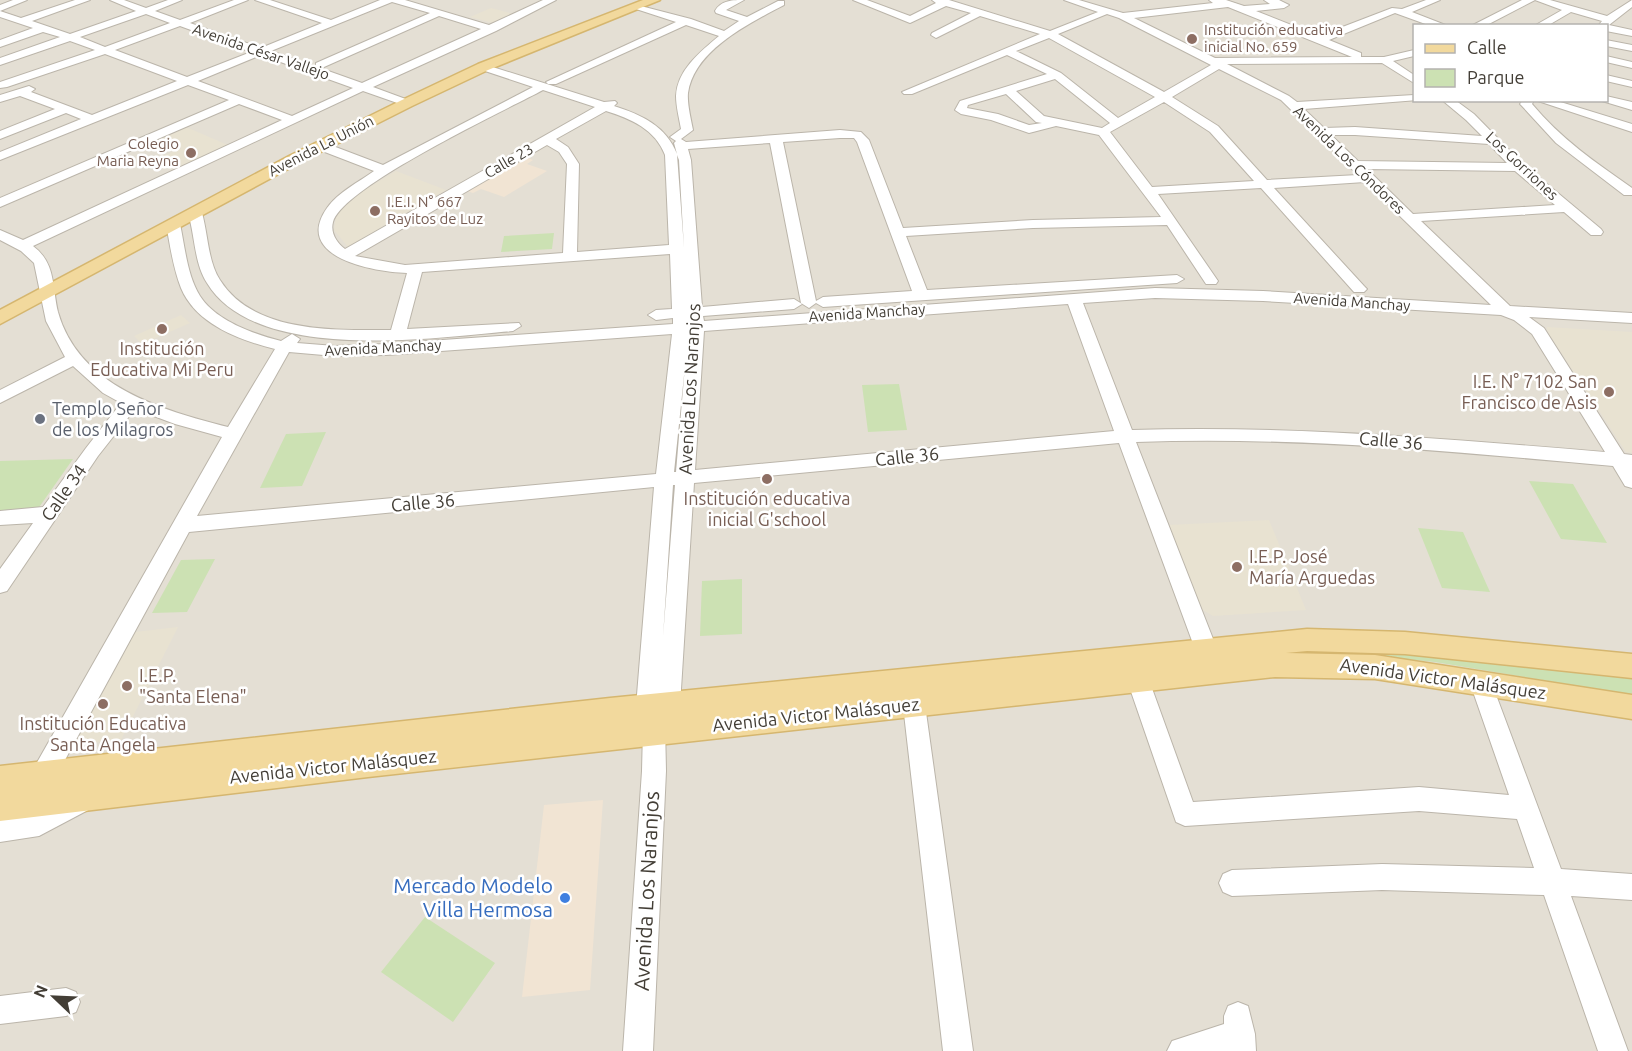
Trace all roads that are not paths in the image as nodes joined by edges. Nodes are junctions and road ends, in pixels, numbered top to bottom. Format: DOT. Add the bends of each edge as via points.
graph roads {
  1 [pos="22,0"];
  2 [pos="85,0"];
  3 [pos="115,0"];
  4 [pos="131,0"];
  5 [pos="177,0"];
  6 [pos="215,0"];
  7 [pos="243,0"];
  8 [pos="260,0"];
  9 [pos="389,0"];
  10 [pos="395,0"];
  11 [pos="525,0"];
  12 [pos="654,0"];
  13 [pos="740,0"];
  14 [pos="773,0"];
  15 [pos="858,0"];
  16 [pos="984,0"];
  17 [pos="1054,0"];
  18 [pos="1069,0"];
  19 [pos="1214,0"];
  20 [pos="1269,0"];
  21 [pos="1434,0"];
  22 [pos="1530,0"];
  23 [pos="1540,0"];
  24 [pos="942,1"];
  25 [pos="547,2"];
  26 [pos="1632,3"];
  27 [pos="230,4"];
  28 [pos="1230,4"];
  29 [pos="636,6"];
  30 [pos="0,8"];
  31 [pos="969,8"];
  32 [pos="1242,9"];
  33 [pos="1570,9"];
  34 [pos="149,10"];
  35 [pos="981,12"];
  36 [pos="1403,12"];
  37 [pos="440,13"];
  38 [pos="1103,13"];
  39 [pos="0,14"];
  40 [pos="1123,16"];
  41 [pos="19,20"];
  42 [pos="747,20"];
  43 [pos="183,21"];
  44 [pos="687,21"];
  45 [pos="332,23"];
  46 [pos="0,24"];
  47 [pos="1437,24"];
  48 [pos="1480,24"];
  49 [pos="1543,24"];
  50 [pos="1606,24"];
  51 [pos="1608,25"];
  52 [pos="43,28"];
  53 [pos="492,29"];
  54 [pos="1632,33"];
  55 [pos="1050,34"];
  56 [pos="727,35"];
  57 [pos="936,35"];
  58 [pos="69,37"];
  59 [pos="1319,40"];
  60 [pos="1608,43"];
  61 [pos="0,44"];
  62 [pos="1632,48"];
  63 [pos="104,50"];
  64 [pos="265,50"];
  65 [pos="1007,51"];
  66 [pos="1413,53"];
  67 [pos="20,55"];
  68 [pos="1364,58"];
  69 [pos="1608,59"];
  70 [pos="1384,60"];
  71 [pos="0,62"];
  72 [pos="1214,64"];
  73 [pos="1632,64"];
  74 [pos="320,65"];
  75 [pos="488,65"];
  76 [pos="54,68"];
  77 [pos="1057,75"];
  78 [pos="1608,78"];
  79 [pos="2,79"];
  80 [pos="1413,79"];
  81 [pos="188,81"];
  82 [pos="547,84"];
  83 [pos="1632,84"];
  84 [pos="368,86"];
  85 [pos="1008,90"];
  86 [pos="21,92"];
  87 [pos="908,92"];
  88 [pos="1166,98"];
  89 [pos="1413,98"];
  90 [pos="0,99"];
  91 [pos="239,100"];
  92 [pos="1608,100"];
  93 [pos="413,101"];
  94 [pos="1450,102"];
  95 [pos="1527,102"];
  96 [pos="1547,102"];
  97 [pos="609,104"];
  98 [pos="1294,106"];
  99 [pos="1632,106"];
  100 [pos="66,109"];
  101 [pos="92,119"];
  102 [pos="292,120"];
  103 [pos="1054,122"];
  104 [pos="1118,124"];
  105 [pos="1632,128"];
  106 [pos="1103,132"];
  107 [pos="1321,132"];
  108 [pos="0,135"];
  109 [pos="547,139"];
  110 [pos="776,140"];
  111 [pos="1494,141"];
  112 [pos="679,142"];
  113 [pos="321,146"];
  114 [pos="0,156"];
  115 [pos="1355,165"];
  116 [pos="1518,167"];
  117 [pos="384,170"];
  118 [pos="1363,179"];
  119 [pos="1265,184"];
  120 [pos="1148,192"];
  121 [pos="1629,192"];
  122 [pos="0,203"];
  123 [pos="1567,208"];
  124 [pos="195,213"];
  125 [pos="1410,218"];
  126 [pos="1171,221"];
  127 [pos="174,224"];
  128 [pos="899,232"];
  129 [pos="1596,232"];
  130 [pos="0,234"];
  131 [pos="21,246"];
  132 [pos="677,249"];
  133 [pos="344,256"];
  134 [pos="570,256"];
  135 [pos="416,268"];
  136 [pos="1211,281"];
  137 [pos="1359,289"];
  138 [pos="47,293"];
  139 [pos="921,295"];
  140 [pos="1475,296"];
  141 [pos="1073,297"];
  142 [pos="809,303"];
  143 [pos="1490,304"];
  144 [pos="1632,306"];
  145 [pos="1507,312"];
  146 [pos="0,318"];
  147 [pos="1632,318"];
  148 [pos="689,319"];
  149 [pos="299,330"];
  150 [pos="398,335"];
  151 [pos="285,346"];
  152 [pos="75,358"];
  153 [pos="0,397"];
  154 [pos="131,402"];
  155 [pos="233,434"];
  156 [pos="1126,436"];
  157 [pos="1625,460"];
  158 [pos="685,478"];
  159 [pos="664,481"];
  160 [pos="1632,481"];
  161 [pos="49,514"];
  162 [pos="0,518"];
  163 [pos="182,525"];
  164 [pos="0,585"];
  165 [pos="1206,649"];
  166 [pos="1632,666"];
  167 [pos="1138,680"];
  168 [pos="1481,683"];
  169 [pos="914,705"];
  170 [pos="1632,707"];
  171 [pos="657,714"];
  172 [pos="44,774"];
  173 [pos="0,780"];
  174 [pos="92,794"];
  175 [pos="0,806"];
  176 [pos="1525,808"];
  177 [pos="0,830"];
  178 [pos="1554,882"];
  179 [pos="1232,883"];
  180 [pos="1632,887"];
  181 [pos="66,1002"];
  182 [pos="0,1010"];
  183 [pos="1240,1034"];
  184 [pos="638,1051"];
  185 [pos="958,1051"];
  186 [pos="1182,1051"];
  187 [pos="1613,1051"];
  1 -- 30 [label="street"];
  2 -- 41 [label="street"];
  3 -- 34 [label="street, Avenida César Vallejo"];
  4 -- 34 [label="street, Avenida César Vallejo"];
  5 -- 34 [label="street"];
  6 -- 27 [label="street"];
  7 -- 27 [label="street"];
  8 -- 45 [label="street"];
  9 -- 45 [label="street"];
  10 -- 37 [label="street"];
  11 -- 25 [label="street"];
  12 -- 29 [label="main road, Avenida La Unión"];
  13 -- 42 [label="street" via="720,11"];
  14 -- 42 [label="street" via="781,3"];
  15 -- 24 [label="street" via="910,20"];
  16 -- 31 [label="street"];
  17 -- 38 [label="street, Avenida Los Cóndores"];
  18 -- 40 [label="street, Avenida Los Cóndores"];
  19 -- 28 [label="street"];
  20 -- 32 [label="street" via="1284,5"];
  21 -- 36 [label="street"];
  22 -- 48 [label="street"];
  23 -- 33 [label="street"];
  24 -- 31 [label="street"];
  25 -- 53 [label="street"];
  26 -- 50 [label="street"];
  27 -- 43 [label="street"];
  28 -- 32 [label="street"];
  28 -- 40 [label="street"];
  29 -- 44 [label="street"];
  29 -- 75 [label="main road, Avenida La Unión"];
  31 -- 35 [label="street"];
  32 -- 59 [label="street"];
  33 -- 49 [label="street"];
  33 -- 50 [label="street"];
  34 -- 43 [label="street, Avenida César Vallejo"];
  34 -- 58 [label="street"];
  35 -- 55 [label="street"];
  35 -- 57 [label="street"];
  36 -- 47 [label="street"];
  36 -- 59 [label="street" via="1395,10"];
  37 -- 53 [label="street"];
  37 -- 74 [label="street"];
  38 -- 55 [label="street"];
  38 -- 72 [label="street, Avenida Los Cóndores"];
  39 -- 41 [label="street"];
  40 -- 72 [label="street, Avenida Los Cóndores"];
  41 -- 46 [label="street"];
  41 -- 52 [label="street"];
  42 -- 56 [label="street"];
  43 -- 63 [label="street"];
  43 -- 64 [label="street, Avenida César Vallejo"];
  44 -- 56 [label="street"];
  44 -- 82 [label="street"];
  45 -- 64 [label="street"];
  51 -- 54 [label="street"];
  52 -- 58 [label="street"];
  52 -- 61 [label="street"];
  53 -- 84 [label="street"];
  55 -- 65 [label="street"];
  55 -- 88 [label="street"];
  56 -- 112 [label="street" via="690,70 682,94 687,130"];
  58 -- 63 [label="street"];
  58 -- 67 [label="street"];
  59 -- 68 [label="street"];
  60 -- 62 [label="street"];
  63 -- 76 [label="street"];
  63 -- 81 [label="street"];
  64 -- 74 [label="street, Avenida César Vallejo"];
  64 -- 81 [label="street"];
  64 -- 84 [label="street, Avenida César Vallejo"];
  65 -- 77 [label="street"];
  65 -- 87 [label="street"];
  66 -- 70 [label="street"];
  67 -- 71 [label="street"];
  67 -- 76 [label="street"];
  68 -- 70 [label="street"];
  68 -- 72 [label="street"];
  69 -- 73 [label="street"];
  70 -- 80 [label="street"];
  72 -- 88 [label="street"];
  72 -- 98 [label="street, Avenida Los Cóndores"];
  72 -- 118 [label="street, Avenida Los Cóndores" via="1283,105"];
  74 -- 84 [label="street, Avenida César Vallejo"];
  75 -- 82 [label="street, Avenida Los Naranjos"];
  75 -- 93 [label="main road, Avenida La Unión"];
  76 -- 79 [label="street" via="16,80"];
  76 -- 86 [label="street" via="64,75"];
  77 -- 85 [label="street"];
  77 -- 104 [label="street"];
  78 -- 83 [label="street"];
  81 -- 91 [label="street"];
  81 -- 101 [label="street"];
  82 -- 97 [label="street, Avenida Los Naranjos"];
  82 -- 117 [label="street"];
  84 -- 93 [label="street, Avenida César Vallejo"];
  84 -- 102 [label="street"];
  85 -- 103 [label="street" via="1040,119"];
  85 -- 103 [label="street" via="964,103 961,110 993,116 1028,130"];
  86 -- 90 [label="street"];
  86 -- 100 [label="street"];
  88 -- 104 [label="street"];
  88 -- 119 [label="street" via="1214,129"];
  89 -- 98 [label="street"];
  91 -- 102 [label="street"];
  91 -- 122 [label="street"];
  92 -- 99 [label="street"];
  93 -- 113 [label="main road, Avenida La Unión"];
  94 -- 111 [label="street, Los Gorriones"];
  95 -- 121 [label="street" via="1534,116 1553,134"];
  96 -- 105 [label="street"];
  97 -- 109 [label="street, Calle 23"];
  97 -- 112 [label="street, Avenida Los Naranjos" via="652,117"];
  97 -- 132 [label="street, Avenida Los Naranjos" via="642,121 666,142 672,162"];
  98 -- 107 [label="street, Avenida Los Cóndores"];
  100 -- 101 [label="street"];
  100 -- 108 [label="street"];
  101 -- 114 [label="street"];
  102 -- 131 [label="street"];
  103 -- 106 [label="street"];
  104 -- 106 [label="street"];
  106 -- 120 [label="street"];
  107 -- 111 [label="street"];
  107 -- 115 [label="street, Avenida Los Cóndores"];
  109 -- 133 [label="street, Calle 23"];
  109 -- 134 [label="street" via="569,155 574,169"];
  110 -- 112 [label="street"];
  110 -- 128 [label="street" via="857,135"];
  110 -- 142 [label="street"];
  111 -- 116 [label="street, Los Gorriones"];
  112 -- 148 [label="street, Avenida Los Naranjos" via="685,160"];
  113 -- 117 [label="street"];
  113 -- 124 [label="main road, Avenida La Unión"];
  115 -- 116 [label="street"];
  115 -- 118 [label="street, Avenida Los Cóndores"];
  116 -- 123 [label="street, Los Gorriones"];
  117 -- 133 [label="street" via="330,212 326,234"];
  118 -- 119 [label="street"];
  118 -- 125 [label="street, Avenida Los Cóndores"];
  118 -- 140 [label="street, Avenida Los Cóndores"];
  119 -- 120 [label="street"];
  119 -- 137 [label="street"];
  120 -- 126 [label="street"];
  123 -- 125 [label="street"];
  123 -- 129 [label="street, Los Gorriones"];
  124 -- 127 [label="main road, Avenida La Unión"];
  124 -- 149 [label="street, Avenida Manchay" via="218,290 255,317"];
  125 -- 143 [label="street, Avenida Los Cóndores"];
  126 -- 128 [label="street"];
  126 -- 136 [label="street"];
  127 -- 138 [label="main road, Avenida La Unión"];
  127 -- 151 [label="street, Avenida Manchay" via="186,280 196,302 237,331"];
  128 -- 139 [label="street"];
  130 -- 131 [label="street"];
  131 -- 138 [label="street" via="42,264"];
  132 -- 134 [label="street"];
  132 -- 148 [label="street, Avenida Los Naranjos"];
  133 -- 135 [label="street" via="380,267"];
  134 -- 135 [label="street"];
  135 -- 150 [label="street"];
  136 -- 137 [label="street, Avenida Manchay"];
  136 -- 139 [label="street, Avenida Manchay" via="1123,280"];
  137 -- 140 [label="street, Avenida Manchay"];
  138 -- 146 [label="main road, Avenida La Unión"];
  138 -- 152 [label="street" via="56,326"];
  139 -- 142 [label="street, Avenida Manchay"];
  140 -- 143 [label="street, Avenida Manchay"];
  141 -- 143 [label="street, Avenida Manchay" via="1196,293"];
  141 -- 148 [label="street, Avenida Manchay"];
  141 -- 156 [label="street"];
  142 -- 148 [label="street, Avenida Manchay"];
  143 -- 144 [label="street, Avenida Manchay"];
  143 -- 145 [label="street, Avenida Manchay"];
  145 -- 147 [label="street, Avenida Manchay"];
  145 -- 157 [label="street" via="1538,331"];
  148 -- 150 [label="street, Avenida Manchay"];
  148 -- 151 [label="street, Avenida Manchay" via="359,351"];
  148 -- 158 [label="street, Avenida Los Naranjos"];
  148 -- 159 [label="street, Avenida Los Naranjos"];
  149 -- 150 [label="street, Avenida Manchay" via="335,336"];
  149 -- 151 [label="street"];
  151 -- 155 [label="street"];
  152 -- 153 [label="street"];
  152 -- 154 [label="street" via="99,381"];
  154 -- 155 [label="street" via="165,416"];
  154 -- 161 [label="street, Calle 34"];
  155 -- 163 [label="street"];
  156 -- 157 [label="street, Calle 36" via="1211,432 1303,434"];
  156 -- 158 [label="street, Calle 36"];
  156 -- 165 [label="street"];
  157 -- 160 [label="street"];
  158 -- 159 [label="street, Calle 36"];
  158 -- 171 [label="street, Avenida Los Naranjos"];
  159 -- 163 [label="street, Calle 36"];
  159 -- 171 [label="street, Avenida Los Naranjos"];
  161 -- 162 [label="street"];
  161 -- 164 [label="street, Calle 34"];
  163 -- 172 [label="street"];
  165 -- 166 [label="main road, Avenida Victor Malásquez" via="1354,640"];
  165 -- 171 [label="main road, Avenida Victor Malásquez"];
  167 -- 168 [label="main road, Avenida Victor Malásquez" via="1308,664 1375,667"];
  167 -- 169 [label="main road, Avenida Victor Malásquez"];
  167 -- 176 [label="street" via="1185,814 1419,799"];
  168 -- 170 [label="main road, Avenida Victor Malásquez"];
  168 -- 176 [label="street"];
  169 -- 171 [label="main road, Avenida Victor Malásquez"];
  169 -- 185 [label="street"];
  171 -- 172 [label="main road, Avenida Victor Malásquez"];
  171 -- 174 [label="main road, Avenida Victor Malásquez"];
  171 -- 184 [label="street, Avenida Los Naranjos"];
  172 -- 173 [label="main road, Avenida Victor Malásquez"];
  174 -- 175 [label="main road, Avenida Victor Malásquez"];
  174 -- 177 [label="street" via="52,819"];
  176 -- 178 [label="street"];
  178 -- 179 [label="street" via="1337,876"];
  178 -- 180 [label="street"];
  178 -- 187 [label="street"];
  181 -- 182 [label="street"];
  183 -- 186 [label="street"];
}
